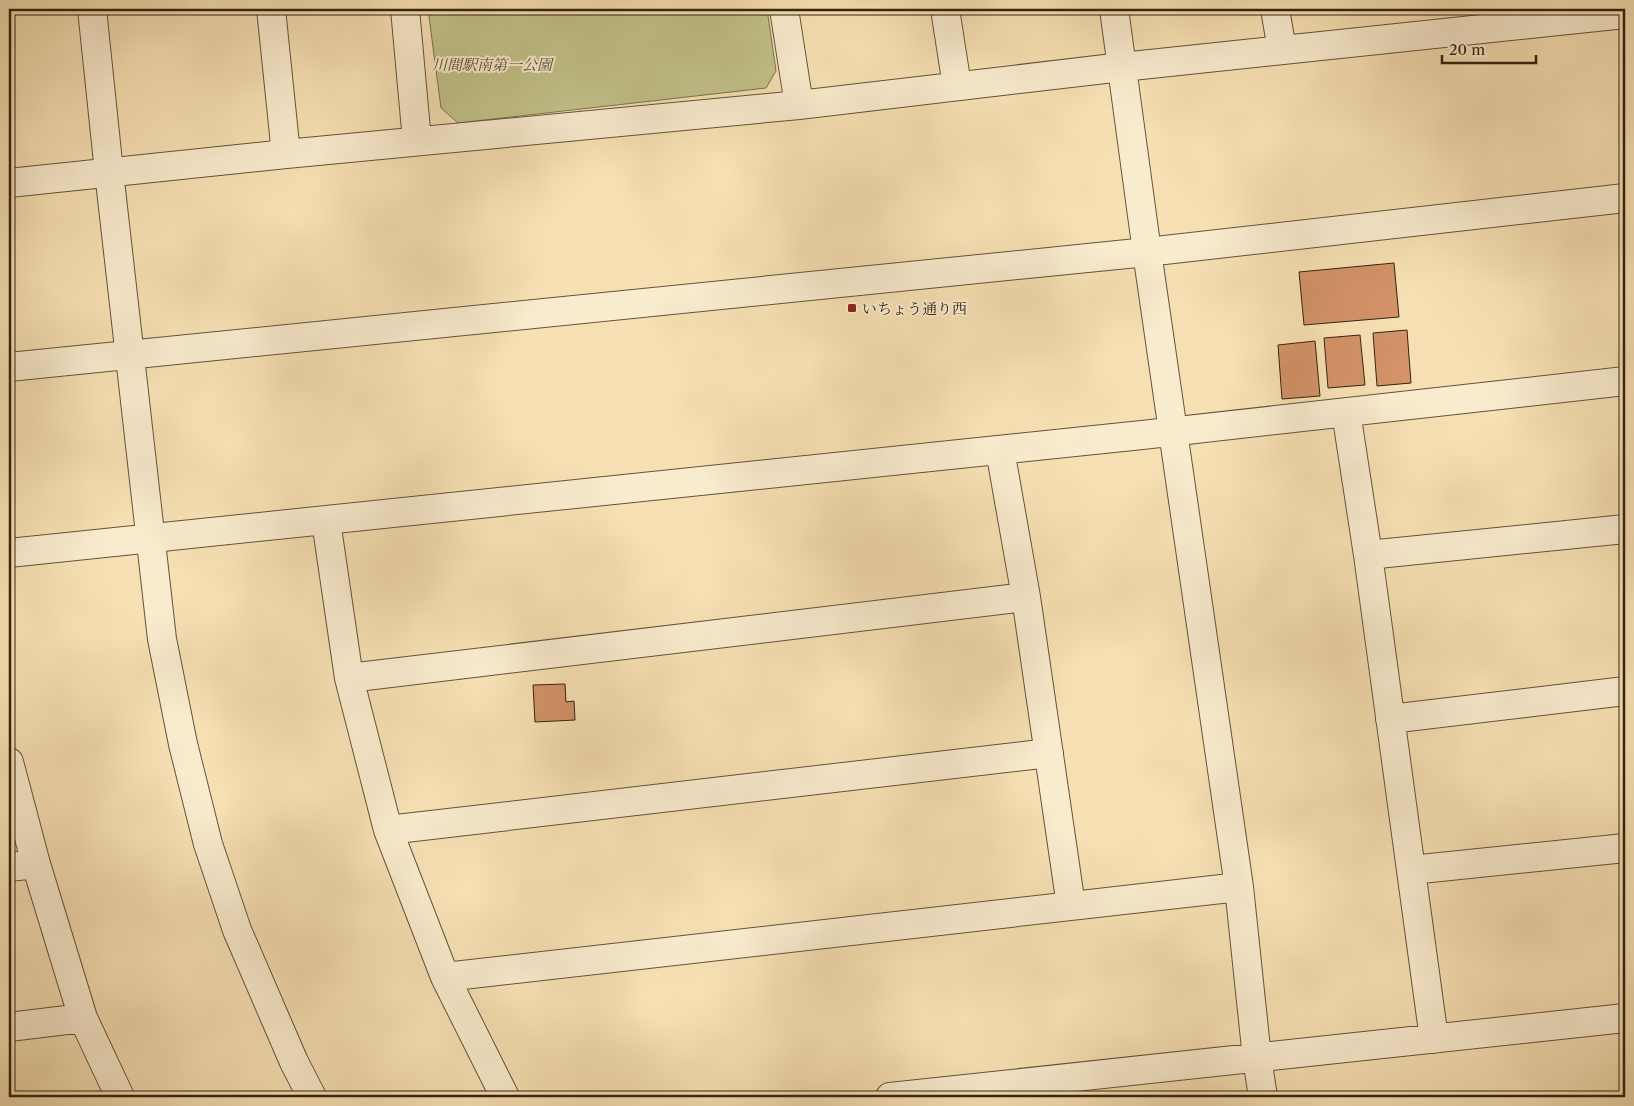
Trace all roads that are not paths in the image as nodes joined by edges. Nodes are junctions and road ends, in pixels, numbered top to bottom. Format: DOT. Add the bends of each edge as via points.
graph roads {
  1 [pos="92,9"];
  2 [pos="271,9"];
  3 [pos="405,9"];
  4 [pos="784,9"];
  5 [pos="944,9"];
  6 [pos="1114,9"];
  7 [pos="1276,9"];
  8 [pos="1625,14"];
  9 [pos="1282,50"];
  10 [pos="1122,67"];
  11 [pos="957,86"];
  12 [pos="799,104"];
  13 [pos="417,141"];
  14 [pos="286,154"];
  15 [pos="109,172"];
  16 [pos="9,184"];
  17 [pos="1625,198"];
  18 [pos="1147,252"];
  19 [pos="130,354"];
  20 [pos="9,367"];
  21 [pos="1625,381"];
  22 [pos="1346,412"];
  23 [pos="1172,432"];
  24 [pos="1000,450"];
  25 [pos="326,522"];
  26 [pos="1625,529"];
  27 [pos="150,538"];
  28 [pos="9,553"];
  29 [pos="1368,555"];
  30 [pos="1026,597"];
  31 [pos="349,678"];
  32 [pos="1625,691"];
  33 [pos="1390,718"];
  34 [pos="1049,753"];
  35 [pos="9,762"];
  36 [pos="388,830"];
  37 [pos="1625,848"];
  38 [pos="36,864"];
  39 [pos="9,867"];
  40 [pos="1411,870"];
  41 [pos="1239,887"];
  42 [pos="1071,906"];
  43 [pos="445,977"];
  44 [pos="83,1018"];
  45 [pos="1625,1018"];
  46 [pos="9,1027"];
  47 [pos="1434,1039"];
  48 [pos="1257,1058"];
  49 [pos="120,1097"];
  50 [pos="312,1097"];
  51 [pos="505,1097"];
  52 [pos="890,1097"];
  53 [pos="1264,1097"];
  1 -- 15 [label="street"];
  2 -- 14 [label="street"];
  3 -- 13 [label="street"];
  4 -- 12 [label="street"];
  5 -- 11 [label="street"];
  6 -- 10 [label="street"];
  7 -- 9 [label="street"];
  8 -- 9 [label="street"];
  9 -- 10 [label="street"];
  10 -- 11 [label="street"];
  10 -- 18 [label="street"];
  11 -- 12 [label="street"];
  12 -- 13 [label="street"];
  13 -- 14 [label="street"];
  14 -- 15 [label="street"];
  15 -- 16 [label="street"];
  15 -- 19 [label="street"];
  17 -- 18 [label="street"];
  18 -- 19 [label="street"];
  18 -- 23 [label="street"];
  19 -- 20 [label="street"];
  19 -- 27 [label="street"];
  21 -- 22 [label="street"];
  22 -- 23 [label="street"];
  22 -- 29 [label="street"];
  23 -- 24 [label="street"];
  23 -- 41 [label="street"];
  24 -- 25 [label="street"];
  24 -- 30 [label="street"];
  25 -- 27 [label="street"];
  25 -- 31 [label="street"];
  26 -- 29 [label="street"];
  27 -- 28 [label="street"];
  27 -- 50 [label="street" via="162,639 208,844 237,930"];
  29 -- 33 [label="street"];
  30 -- 31 [label="street"];
  30 -- 34 [label="street"];
  31 -- 36 [label="street"];
  32 -- 33 [label="street"];
  33 -- 40 [label="street"];
  34 -- 36 [label="street"];
  34 -- 42 [label="street"];
  35 -- 38 [label="street"];
  36 -- 43 [label="street"];
  37 -- 40 [label="street"];
  38 -- 39 [label="street"];
  38 -- 44 [label="street"];
  40 -- 47 [label="street"];
  41 -- 42 [label="street"];
  41 -- 48 [label="street"];
  42 -- 43 [label="street"];
  43 -- 51 [label="street"];
  44 -- 46 [label="street"];
  44 -- 49 [label="street"];
  45 -- 47 [label="street"];
  47 -- 48 [label="street"];
  48 -- 52 [label="street"];
  48 -- 53 [label="street"];
}
